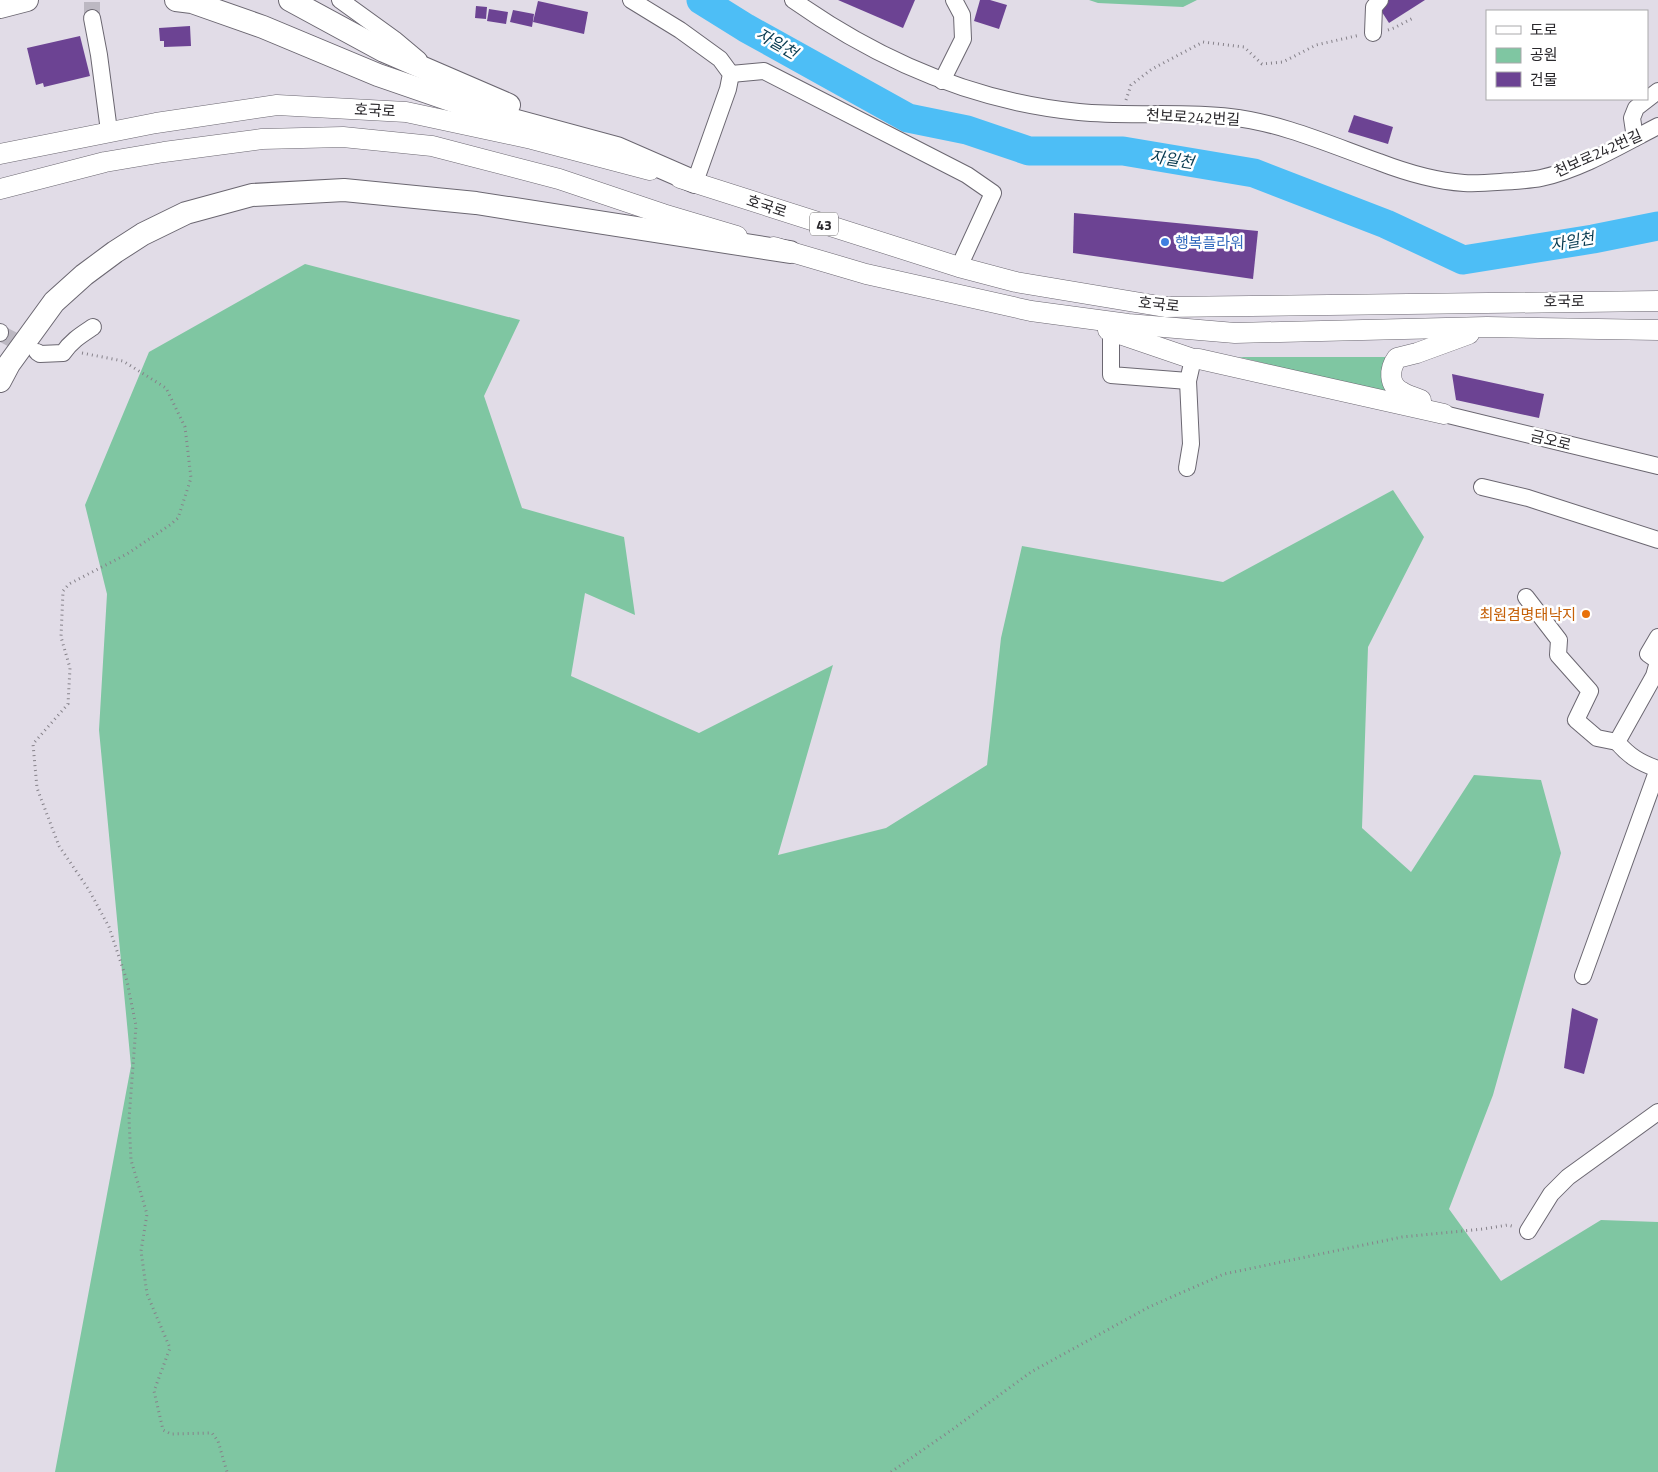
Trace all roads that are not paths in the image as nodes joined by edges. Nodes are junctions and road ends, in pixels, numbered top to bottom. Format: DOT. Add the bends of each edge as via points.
graph roads {
  1 [pos="176,0"];
  2 [pos="290,0"];
  3 [pos="340,0"];
  4 [pos="631,0"];
  5 [pos="792,0"];
  6 [pos="954,0"];
  7 [pos="1380,0"];
  8 [pos="92,18"];
  9 [pos="1373,32"];
  10 [pos="434,73"];
  11 [pos="731,74"];
  12 [pos="942,81"];
  13 [pos="1658,91"];
  14 [pos="1648,99"];
  15 [pos="1646,100"];
  16 [pos="1658,126"];
  17 [pos="109,132"];
  18 [pos="1635,138"];
  19 [pos="617,148"];
  20 [pos="0,154"];
  21 [pos="695,182"];
  22 [pos="0,189"];
  23 [pos="790,252"];
  24 [pos="959,267"];
  25 [pos="1658,301"];
  26 [pos="1030,311"];
  27 [pos="93,327"];
  28 [pos="1487,327"];
  29 [pos="1658,330"];
  30 [pos="1111,331"];
  31 [pos="37,352"];
  32 [pos="1193,359"];
  33 [pos="0,381"];
  34 [pos="1188,381"];
  35 [pos="1444,414"];
  36 [pos="1658,466"];
  37 [pos="1186,468"];
  38 [pos="1482,487"];
  39 [pos="1658,540"];
  40 [pos="1526,597"];
  41 [pos="1658,637"];
  42 [pos="1658,662"];
  43 [pos="1617,742"];
  44 [pos="1658,769"];
  45 [pos="1583,976"];
  46 [pos="1658,1112"];
  47 [pos="1528,1231"];
  1 -- 19 [label="highway" via="192,2 263,27 378,75 494,115"];
  2 -- 10 [label="highway" via="384,51"];
  3 -- 10 [label="street"];
  4 -- 11 [label="street" via="720,59"];
  5 -- 12 [label="street, 천보로242번길" via="867,46"];
  6 -- 12 [label="street" via="962,14 963,38"];
  7 -- 9 [label="street" via="1374,7"];
  8 -- 17 [label="street"];
  10 -- 19 [label="highway"];
  11 -- 21 [label="street"];
  11 -- 24 [label="street" via="764,71 967,174 993,194"];
  12 -- 18 [label="street, 천보로242번길" via="1001,99 1081,113 1231,117 1294,131 1383,164 1463,183 1540,178 1574,167"];
  13 -- 14 [label="street"];
  15 -- 18 [label="street" via="1636,108 1632,118"];
  16 -- 18 [label="street, 천보로242번길"];
  17 -- 20 [label="main road, 호국로 / 43"];
  17 -- 21 [label="main road, 호국로 / 43" via="278,105 406,112 532,139"];
  19 -- 21 [label="highway"];
  21 -- 24 [label="main road, 호국로 / 43"];
  22 -- 23 [label="main road, 호국로 / 43" via="105,162 164,152 262,139 342,137 432,146 559,179"];
  23 -- 26 [label="main road, 호국로 / 43" via="866,274"];
  23 -- 33 [label="highway" via="467,202 344,190 252,195 186,212 115,252 54,302"];
  24 -- 25 [label="main road, 호국로 / 43" via="1016,282 1165,307"];
  26 -- 28 [label="main road, 호국로 / 43" via="1234,333"];
  26 -- 30 [label="main road"];
  27 -- 31 [label="street" via="77,337 63,353"];
  28 -- 29 [label="main road, 호국로 / 43"];
  28 -- 35 [label="main road" via="1398,358 1392,366 1392,381 1398,389"];
  30 -- 32 [label="main road"];
  30 -- 34 [label="street" via="1111,375"];
  32 -- 34 [label="street"];
  32 -- 35 [label="main road"];
  34 -- 37 [label="street" via="1191,444"];
  35 -- 36 [label="street, 금오로"];
  38 -- 39 [label="street" via="1528,498"];
  40 -- 43 [label="street" via="1559,640 1558,655 1590,691 1576,720 1597,738"];
  41 -- 42 [label="street" via="1648,654"];
  42 -- 43 [label="street" via="1654,676"];
  43 -- 44 [label="street" via="1642,764"];
  44 -- 45 [label="street"];
  46 -- 47 [label="street" via="1568,1177 1551,1194"];
}
